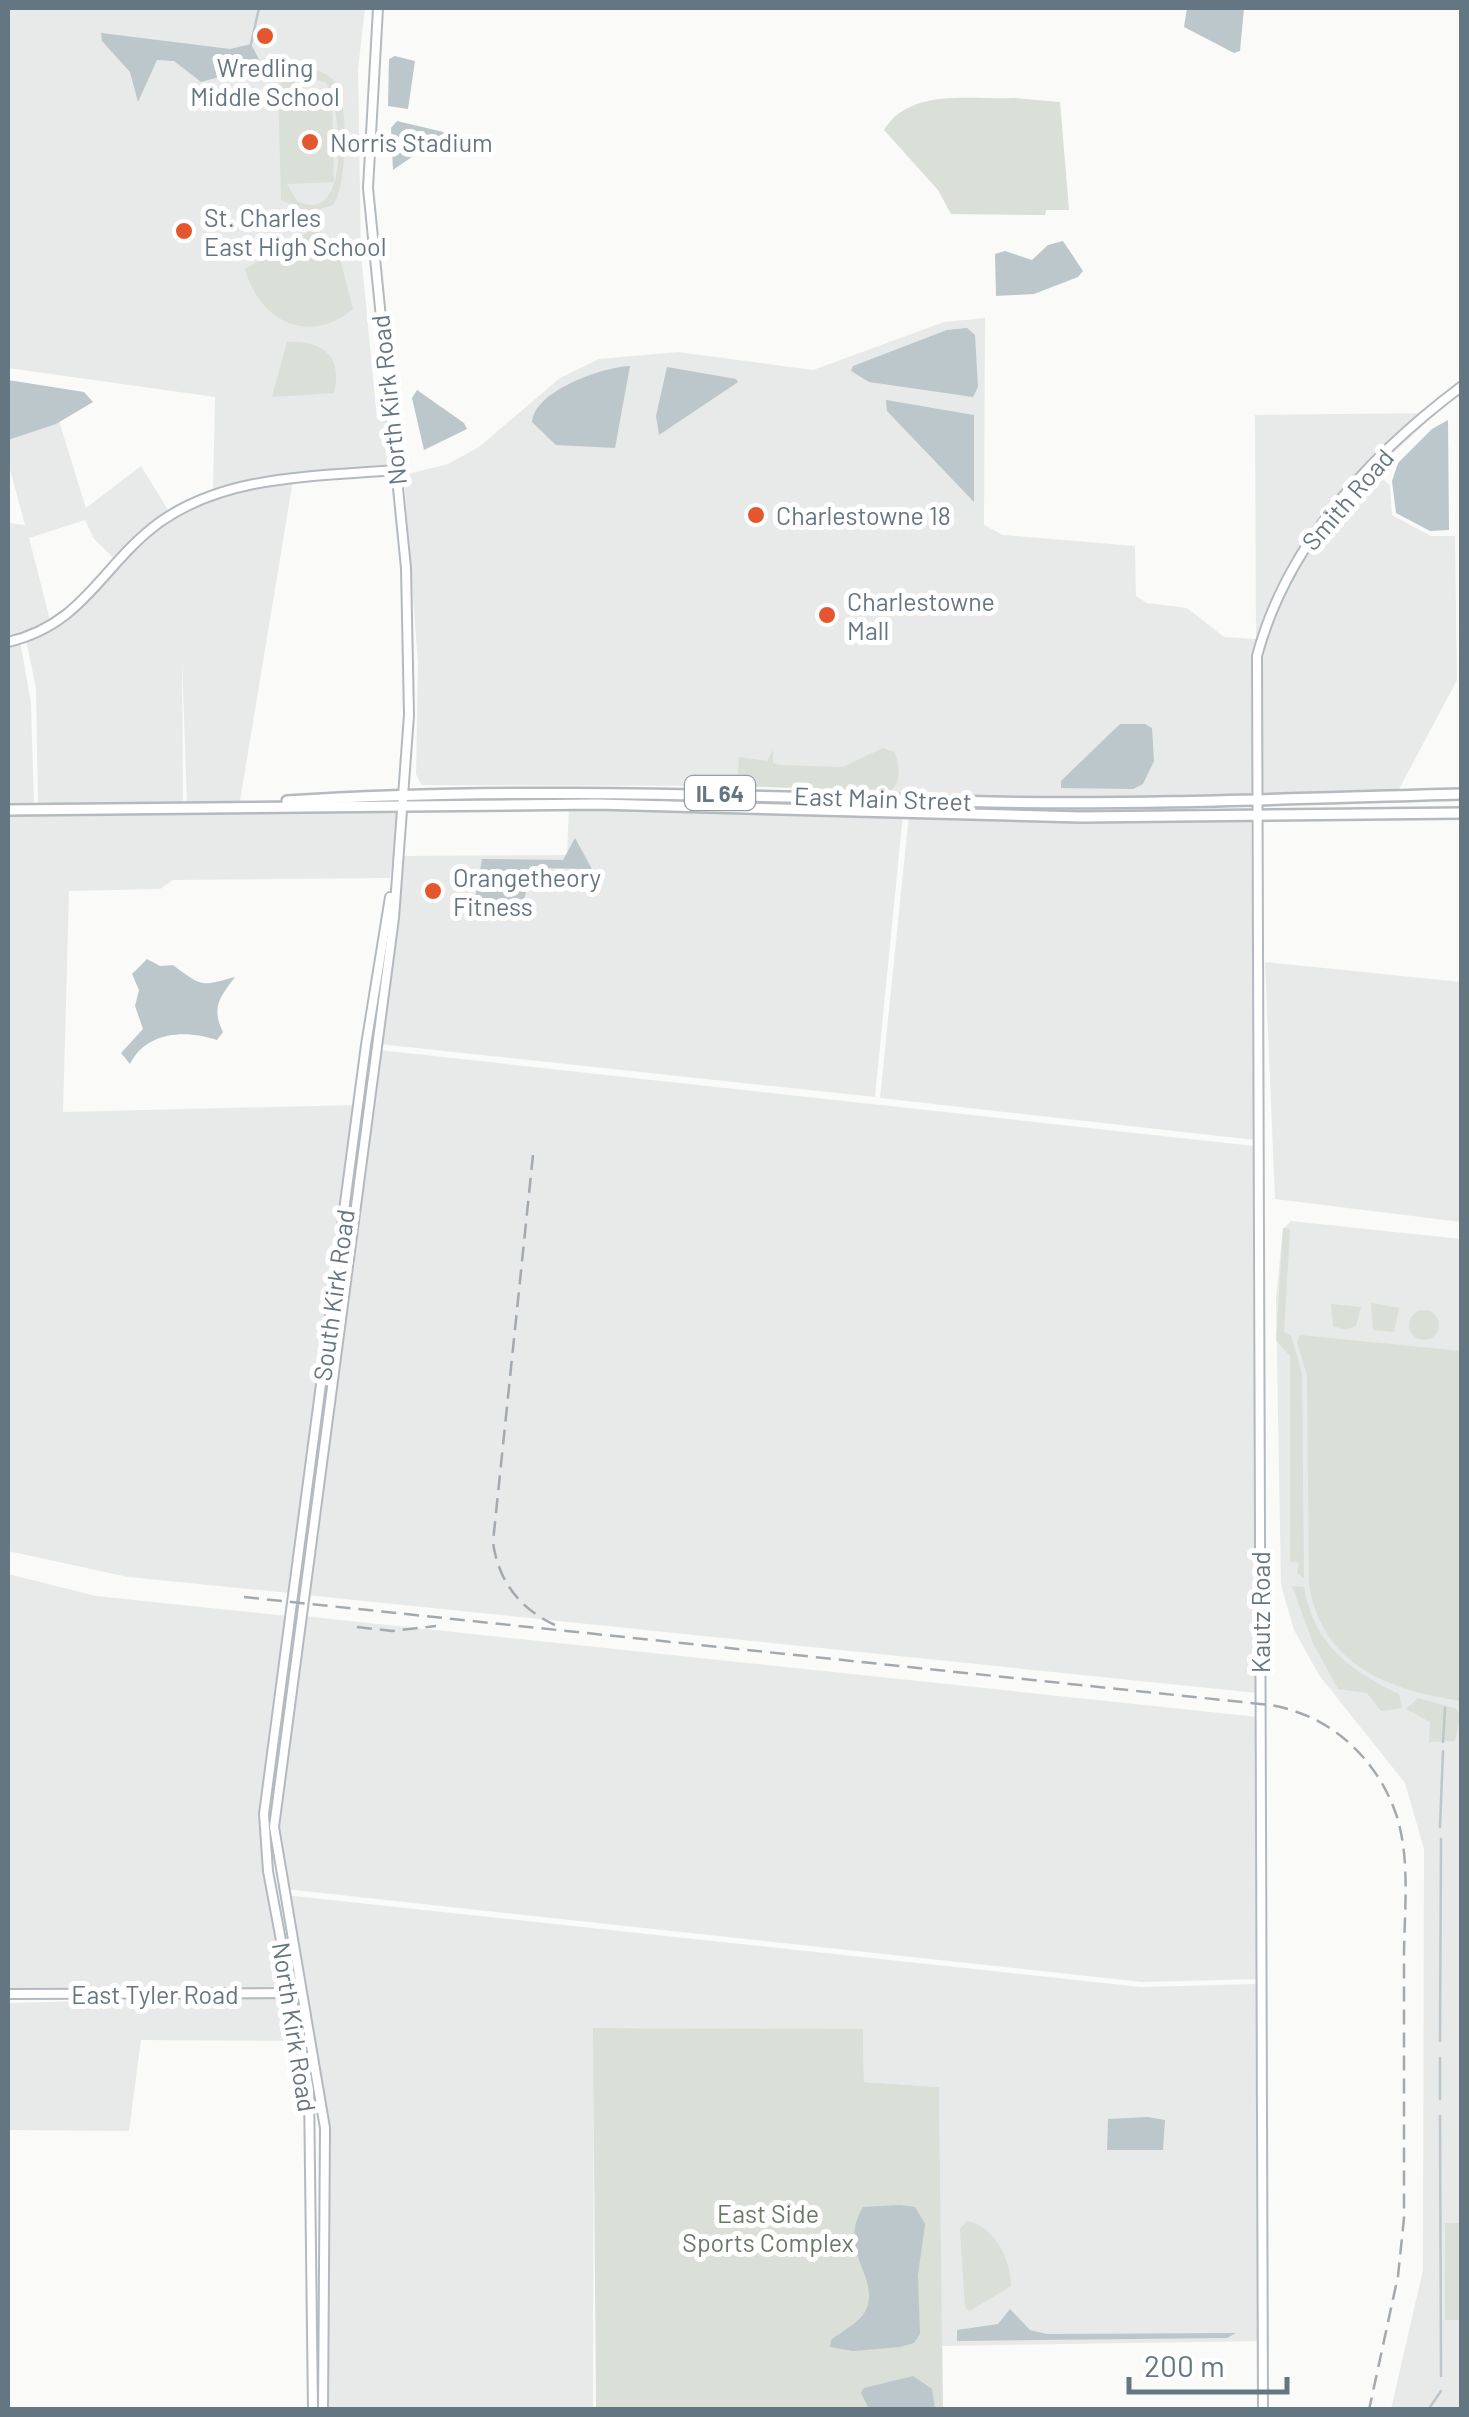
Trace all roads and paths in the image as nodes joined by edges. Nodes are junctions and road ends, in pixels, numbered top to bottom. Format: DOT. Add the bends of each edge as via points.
graph roads {
  1 [pos="378,8"];
  2 [pos="1462,386"];
  3 [pos="395,470"];
  4 [pos="8,642"];
  5 [pos="1462,794"];
  6 [pos="403,799"];
  7 [pos="1255,799"];
  8 [pos="8,810"];
  9 [pos="1462,813"];
  10 [pos="1255,814"];
  11 [pos="283,1706"];
  12 [pos="296,1992"];
  13 [pos="8,1994"];
  14 [pos="313,2410"];
  15 [pos="323,2410"];
  16 [pos="1264,2410"];
  1 -- 3 [label="main road, North Kirk Road" via="368,188"];
  2 -- 7 [label="main road, Smith Road" via="1336,504 1282,584 1256,656"];
  3 -- 4 [label="main road" via="266,481 196,502 133,544 75,612"];
  3 -- 6 [label="main road, North Kirk Road" via="409,636"];
  5 -- 7 [label="main road, East Main Street / IL 64"];
  6 -- 7 [label="main road, East Main Street / IL 64" via="662,792 993,802"];
  6 -- 8 [label="main road, East Main Street / IL 64"];
  6 -- 10 [label="main road, East Main Street / IL 64" via="1082,817"];
  6 -- 11 [label="main road, South Kirk Road"];
  7 -- 10 [label="main road, Smith Road"];
  9 -- 10 [label="main road, East Main Street / IL 64"];
  10 -- 16 [label="main road, Kautz Road"];
  11 -- 12 [label="main road, North Kirk Road" via="264,1842"];
  12 -- 13 [label="main road, East Tyler Road"];
  12 -- 14 [label="main road, North Kirk Road" via="310,2108"];
  12 -- 15 [label="main road, North Kirk Road" via="325,2128"];
}
